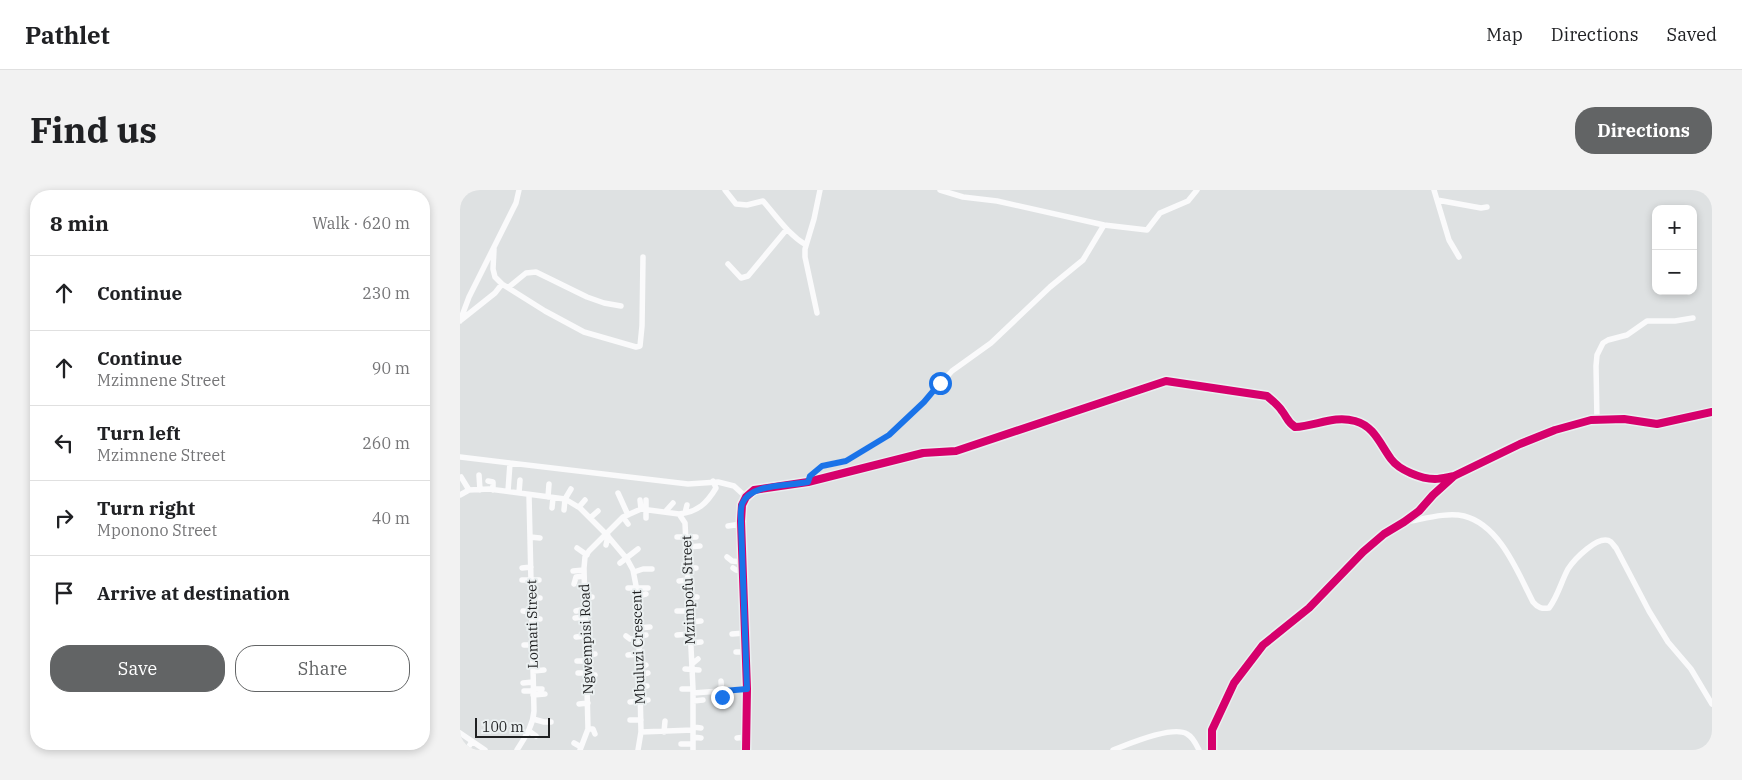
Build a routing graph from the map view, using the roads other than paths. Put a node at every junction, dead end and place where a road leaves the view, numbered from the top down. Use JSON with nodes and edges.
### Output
{"nodes":[{"id":1,"x":519,"y":190,"type":"edge"},
{"id":2,"x":725,"y":190,"type":"edge"},
{"id":3,"x":820,"y":190,"type":"edge"},
{"id":4,"x":940,"y":190,"type":"edge"},
{"id":5,"x":1197,"y":190,"type":"edge"},
{"id":6,"x":1434,"y":190,"type":"edge"},
{"id":7,"x":1437,"y":200,"type":"junction"},
{"id":8,"x":1487,"y":207,"type":"dead end"},
{"id":9,"x":1104,"y":225,"type":"junction"},
{"id":10,"x":786,"y":230,"type":"junction"},
{"id":11,"x":806,"y":245,"type":"junction"},
{"id":12,"x":494,"y":249,"type":"junction"},
{"id":13,"x":643,"y":256,"type":"dead end"},
{"id":14,"x":1459,"y":257,"type":"dead end"},
{"id":15,"x":728,"y":264,"type":"dead end"},
{"id":16,"x":502,"y":284,"type":"junction"},
{"id":17,"x":509,"y":287,"type":"junction"},
{"id":18,"x":621,"y":306,"type":"dead end"},
{"id":19,"x":818,"y":313,"type":"dead end"},
{"id":20,"x":1693,"y":318,"type":"dead end"},
{"id":21,"x":460,"y":321,"type":"edge"},
{"id":22,"x":1712,"y":412,"type":"edge"},
{"id":23,"x":1597,"y":420,"type":"junction"},
{"id":24,"x":460,"y":457,"type":"edge"},
{"id":25,"x":510,"y":463,"type":"junction"},
{"id":26,"x":479,"y":475,"type":"dead end"},
{"id":27,"x":1454,"y":476,"type":"junction"},
{"id":28,"x":461,"y":478,"type":"edge"},
{"id":29,"x":520,"y":480,"type":"dead end"},
{"id":30,"x":488,"y":481,"type":"dead end"},
{"id":31,"x":713,"y":481,"type":"junction"},
{"id":32,"x":808,"y":482,"type":"junction"},
{"id":33,"x":549,"y":484,"type":"dead end"},
{"id":34,"x":571,"y":489,"type":"dead end"},
{"id":35,"x":480,"y":490,"type":"junction"},
{"id":36,"x":493,"y":490,"type":"junction"},
{"id":37,"x":508,"y":491,"type":"junction"},
{"id":38,"x":463,"y":492,"type":"edge"},
{"id":39,"x":519,"y":493,"type":"junction"},
{"id":40,"x":618,"y":493,"type":"dead end"},
{"id":41,"x":529,"y":495,"type":"junction"},
{"id":42,"x":550,"y":497,"type":"junction"},
{"id":43,"x":746,"y":497,"type":"junction"},
{"id":44,"x":565,"y":499,"type":"junction"},
{"id":45,"x":585,"y":500,"type":"dead end"},
{"id":46,"x":643,"y":500,"type":"dead end"},
{"id":47,"x":673,"y":502,"type":"dead end"},
{"id":48,"x":687,"y":505,"type":"dead end"},
{"id":49,"x":579,"y":507,"type":"junction"},
{"id":50,"x":552,"y":508,"type":"dead end"},
{"id":51,"x":644,"y":509,"type":"junction"},
{"id":52,"x":564,"y":510,"type":"dead end"},
{"id":53,"x":598,"y":511,"type":"dead end"},
{"id":54,"x":665,"y":512,"type":"junction"},
{"id":55,"x":682,"y":514,"type":"junction"},
{"id":56,"x":625,"y":516,"type":"junction"},
{"id":57,"x":646,"y":518,"type":"dead end"},
{"id":58,"x":592,"y":520,"type":"junction"},
{"id":59,"x":1404,"y":522,"type":"junction"},
{"id":60,"x":628,"y":524,"type":"dead end"},
{"id":61,"x":741,"y":524,"type":"junction"},
{"id":62,"x":728,"y":526,"type":"dead end"},
{"id":63,"x":589,"y":527,"type":"dead end"},
{"id":64,"x":607,"y":535,"type":"junction"},
{"id":65,"x":530,"y":537,"type":"junction"},
{"id":66,"x":677,"y":537,"type":"dead end"},
{"id":67,"x":686,"y":537,"type":"junction"},
{"id":68,"x":696,"y":537,"type":"dead end"},
{"id":69,"x":540,"y":538,"type":"dead end"},
{"id":70,"x":606,"y":545,"type":"dead end"},
{"id":71,"x":700,"y":546,"type":"dead end"},
{"id":72,"x":687,"y":547,"type":"junction"},
{"id":73,"x":577,"y":548,"type":"dead end"},
{"id":74,"x":638,"y":549,"type":"dead end"},
{"id":75,"x":587,"y":555,"type":"junction"},
{"id":76,"x":727,"y":558,"type":"dead end"},
{"id":77,"x":627,"y":559,"type":"junction"},
{"id":78,"x":742,"y":562,"type":"junction"},
{"id":79,"x":620,"y":563,"type":"dead end"},
{"id":80,"x":522,"y":568,"type":"dead end"},
{"id":81,"x":531,"y":568,"type":"junction"},
{"id":82,"x":688,"y":568,"type":"junction"},
{"id":83,"x":696,"y":568,"type":"dead end"},
{"id":84,"x":733,"y":568,"type":"dead end"},
{"id":85,"x":652,"y":570,"type":"dead end"},
{"id":86,"x":573,"y":571,"type":"dead end"},
{"id":87,"x":743,"y":571,"type":"junction"},
{"id":88,"x":634,"y":572,"type":"junction"},
{"id":89,"x":586,"y":575,"type":"junction"},
{"id":90,"x":532,"y":579,"type":"junction"},
{"id":91,"x":522,"y":580,"type":"dead end"},
{"id":92,"x":539,"y":580,"type":"dead end"},
{"id":93,"x":688,"y":580,"type":"junction"},
{"id":94,"x":679,"y":582,"type":"dead end"},
{"id":95,"x":574,"y":584,"type":"dead end"},
{"id":96,"x":628,"y":588,"type":"dead end"},
{"id":97,"x":647,"y":591,"type":"dead end"},
{"id":98,"x":637,"y":592,"type":"junction"},
{"id":99,"x":584,"y":597,"type":"junction"},
{"id":100,"x":592,"y":597,"type":"dead end"},
{"id":101,"x":689,"y":597,"type":"junction"},
{"id":102,"x":697,"y":597,"type":"dead end"},
{"id":103,"x":532,"y":598,"type":"junction"},
{"id":104,"x":540,"y":598,"type":"dead end"},
{"id":105,"x":585,"y":609,"type":"junction"},
{"id":106,"x":523,"y":611,"type":"dead end"},
{"id":107,"x":677,"y":611,"type":"dead end"},
{"id":108,"x":689,"y":611,"type":"junction"},
{"id":109,"x":532,"y":615,"type":"junction"},
{"id":110,"x":585,"y":617,"type":"junction"},
{"id":111,"x":540,"y":619,"type":"dead end"},
{"id":112,"x":701,"y":621,"type":"dead end"},
{"id":113,"x":690,"y":622,"type":"junction"},
{"id":114,"x":650,"y":627,"type":"dead end"},
{"id":115,"x":638,"y":628,"type":"junction"},
{"id":116,"x":745,"y":633,"type":"junction"},
{"id":117,"x":690,"y":634,"type":"junction"},
{"id":118,"x":732,"y":634,"type":"dead end"},
{"id":119,"x":646,"y":635,"type":"dead end"},
{"id":120,"x":678,"y":635,"type":"dead end"},
{"id":121,"x":585,"y":636,"type":"junction"},
{"id":122,"x":626,"y":636,"type":"dead end"},
{"id":123,"x":576,"y":637,"type":"dead end"},
{"id":124,"x":638,"y":638,"type":"junction"},
{"id":125,"x":701,"y":642,"type":"dead end"},
{"id":126,"x":691,"y":643,"type":"junction"},
{"id":127,"x":524,"y":645,"type":"dead end"},
{"id":128,"x":533,"y":645,"type":"junction"},
{"id":129,"x":736,"y":652,"type":"dead end"},
{"id":130,"x":746,"y":652,"type":"junction"},
{"id":131,"x":587,"y":653,"type":"junction"},
{"id":132,"x":595,"y":654,"type":"dead end"},
{"id":133,"x":639,"y":654,"type":"junction"},
{"id":134,"x":628,"y":656,"type":"dead end"},
{"id":135,"x":698,"y":659,"type":"dead end"},
{"id":136,"x":577,"y":661,"type":"dead end"},
{"id":137,"x":646,"y":665,"type":"dead end"},
{"id":138,"x":639,"y":668,"type":"junction"},
{"id":139,"x":692,"y":668,"type":"junction"},
{"id":140,"x":544,"y":670,"type":"dead end"},
{"id":141,"x":533,"y":671,"type":"junction"},
{"id":142,"x":578,"y":673,"type":"dead end"},
{"id":143,"x":648,"y":673,"type":"dead end"},
{"id":144,"x":586,"y":674,"type":"junction"},
{"id":145,"x":595,"y":675,"type":"dead end"},
{"id":146,"x":639,"y":675,"type":"junction"},
{"id":147,"x":721,"y":681,"type":"dead end"},
{"id":148,"x":523,"y":683,"type":"dead end"},
{"id":149,"x":647,"y":686,"type":"dead end"},
{"id":150,"x":639,"y":687,"type":"junction"},
{"id":151,"x":587,"y":688,"type":"junction"},
{"id":152,"x":533,"y":689,"type":"junction"},
{"id":153,"x":579,"y":689,"type":"dead end"},
{"id":154,"x":682,"y":689,"type":"dead end"},
{"id":155,"x":747,"y":689,"type":"junction"},
{"id":156,"x":524,"y":691,"type":"dead end"},
{"id":157,"x":543,"y":691,"type":"dead end"},
{"id":158,"x":693,"y":691,"type":"junction"},
{"id":159,"x":723,"y":694,"type":"junction"},
{"id":160,"x":648,"y":700,"type":"dead end"},
{"id":161,"x":703,"y":700,"type":"dead end"},
{"id":162,"x":693,"y":701,"type":"junction"},
{"id":163,"x":630,"y":702,"type":"dead end"},
{"id":164,"x":640,"y":702,"type":"junction"},
{"id":165,"x":588,"y":703,"type":"junction"},
{"id":166,"x":579,"y":704,"type":"dead end"},
{"id":167,"x":1712,"y":704,"type":"edge"},
{"id":168,"x":533,"y":719,"type":"junction"},
{"id":169,"x":630,"y":720,"type":"dead end"},
{"id":170,"x":641,"y":720,"type":"junction"},
{"id":171,"x":665,"y":721,"type":"dead end"},
{"id":172,"x":551,"y":722,"type":"dead end"},
{"id":173,"x":590,"y":726,"type":"junction"},
{"id":174,"x":701,"y":728,"type":"dead end"},
{"id":175,"x":693,"y":729,"type":"junction"},
{"id":176,"x":529,"y":731,"type":"junction"},
{"id":177,"x":641,"y":732,"type":"junction"},
{"id":178,"x":664,"y":732,"type":"junction"},
{"id":179,"x":460,"y":734,"type":"edge"},
{"id":180,"x":595,"y":734,"type":"dead end"},
{"id":181,"x":536,"y":736,"type":"dead end"},
{"id":182,"x":746,"y":737,"type":"junction"},
{"id":183,"x":701,"y":738,"type":"dead end"},
{"id":184,"x":737,"y":738,"type":"dead end"},
{"id":185,"x":472,"y":742,"type":"junction"},
{"id":186,"x":574,"y":743,"type":"dead end"},
{"id":187,"x":681,"y":744,"type":"dead end"},
{"id":188,"x":693,"y":744,"type":"edge"},
{"id":189,"x":468,"y":748,"type":"dead end"},
{"id":190,"x":580,"y":749,"type":"edge"},
{"id":191,"x":485,"y":750,"type":"edge"},
{"id":192,"x":517,"y":750,"type":"edge"},
{"id":193,"x":638,"y":750,"type":"edge"},
{"id":194,"x":746,"y":750,"type":"edge"},
{"id":195,"x":1113,"y":750,"type":"edge"},
{"id":196,"x":1199,"y":750,"type":"edge"},
{"id":197,"x":1212,"y":750,"type":"edge"}],
"edges":[{"from":1,"to":12,"type":"street"},
{"from":2,"to":10,"type":"street"},
{"from":3,"to":11,"type":"street"},
{"from":4,"to":9,"type":"street"},
{"from":5,"to":9,"type":"street"},
{"from":6,"to":7,"type":"street"},
{"from":7,"to":8,"type":"street"},
{"from":7,"to":14,"type":"street"},
{"from":9,"to":32,"type":"street"},
{"from":10,"to":11,"type":"street"},
{"from":10,"to":15,"type":"street"},
{"from":11,"to":19,"type":"street"},
{"from":12,"to":16,"type":"street"},
{"from":12,"to":21,"type":"street"},
{"from":13,"to":17,"type":"street"},
{"from":16,"to":17,"type":"street"},
{"from":16,"to":21,"type":"street"},
{"from":17,"to":18,"type":"street"},
{"from":20,"to":23,"type":"street"},
{"from":22,"to":23,"type":"street"},
{"from":23,"to":27,"type":"street"},
{"from":24,"to":25,"type":"street"},
{"from":25,"to":31,"type":"street"},
{"from":25,"to":37,"type":"street"},
{"from":26,"to":35,"type":"street"},
{"from":27,"to":32,"type":"street"},
{"from":27,"to":59,"type":"street"},
{"from":28,"to":38,"type":"street"},
{"from":29,"to":39,"type":"street"},
{"from":30,"to":36,"type":"street"},
{"from":31,"to":43,"type":"street"},
{"from":31,"to":55,"type":"street"},
{"from":32,"to":43,"type":"street"},
{"from":33,"to":42,"type":"street"},
{"from":34,"to":44,"type":"street"},
{"from":35,"to":36,"type":"street","name":"Mbuluzi Crescent"},
{"from":35,"to":38,"type":"street","name":"Mbuluzi Crescent"},
{"from":36,"to":37,"type":"street","name":"Mbuluzi Crescent"},
{"from":37,"to":39,"type":"street","name":"Mbuluzi Crescent"},
{"from":39,"to":41,"type":"street","name":"Mbuluzi Crescent"},
{"from":40,"to":56,"type":"street"},
{"from":41,"to":42,"type":"street","name":"Mbuluzi Crescent"},
{"from":41,"to":65,"type":"street","name":"Lomati Street"},
{"from":42,"to":44,"type":"street","name":"Mbuluzi Crescent"},
{"from":42,"to":50,"type":"street"},
{"from":43,"to":61,"type":"street"},
{"from":44,"to":49,"type":"street","name":"Mbuluzi Crescent"},
{"from":44,"to":52,"type":"street"},
{"from":45,"to":49,"type":"street"},
{"from":46,"to":51,"type":"street"},
{"from":47,"to":54,"type":"street"},
{"from":48,"to":55,"type":"street"},
{"from":49,"to":58,"type":"street","name":"Mbuluzi Crescent"},
{"from":51,"to":54,"type":"street"},
{"from":51,"to":56,"type":"street"},
{"from":51,"to":57,"type":"street"},
{"from":53,"to":58,"type":"street"},
{"from":54,"to":55,"type":"street"},
{"from":55,"to":67,"type":"street","name":"Mzimpofu Street"},
{"from":56,"to":60,"type":"street"},
{"from":56,"to":64,"type":"street"},
{"from":58,"to":63,"type":"street"},
{"from":58,"to":64,"type":"street","name":"Mbuluzi Crescent"},
{"from":59,"to":167,"type":"street"},
{"from":59,"to":197,"type":"street"},
{"from":61,"to":62,"type":"street"},
{"from":61,"to":78,"type":"street"},
{"from":64,"to":70,"type":"street"},
{"from":64,"to":75,"type":"street"},
{"from":64,"to":77,"type":"street","name":"Mbuluzi Crescent"},
{"from":65,"to":69,"type":"street"},
{"from":65,"to":81,"type":"street","name":"Lomati Street"},
{"from":66,"to":67,"type":"street"},
{"from":67,"to":68,"type":"street"},
{"from":67,"to":72,"type":"street","name":"Mzimpofu Street"},
{"from":71,"to":72,"type":"street"},
{"from":72,"to":82,"type":"street","name":"Mzimpofu Street"},
{"from":73,"to":75,"type":"street"},
{"from":74,"to":77,"type":"street"},
{"from":75,"to":89,"type":"street","name":"Ngwempisi Road"},
{"from":76,"to":78,"type":"street"},
{"from":77,"to":79,"type":"street"},
{"from":77,"to":88,"type":"street","name":"Mbuluzi Crescent"},
{"from":78,"to":87,"type":"street"},
{"from":80,"to":81,"type":"street"},
{"from":81,"to":90,"type":"street","name":"Lomati Street"},
{"from":82,"to":83,"type":"street"},
{"from":82,"to":93,"type":"street","name":"Mzimpofu Street"},
{"from":84,"to":87,"type":"street"},
{"from":85,"to":88,"type":"street"},
{"from":86,"to":89,"type":"street"},
{"from":87,"to":116,"type":"street"},
{"from":88,"to":98,"type":"street","name":"Mbuluzi Crescent"},
{"from":89,"to":95,"type":"street"},
{"from":89,"to":99,"type":"street","name":"Ngwempisi Road"},
{"from":90,"to":91,"type":"street"},
{"from":90,"to":92,"type":"street"},
{"from":90,"to":103,"type":"street","name":"Lomati Street"},
{"from":93,"to":94,"type":"street"},
{"from":93,"to":101,"type":"street","name":"Mzimpofu Street"},
{"from":96,"to":98,"type":"street"},
{"from":97,"to":98,"type":"street"},
{"from":98,"to":115,"type":"street","name":"Mbuluzi Crescent"},
{"from":99,"to":100,"type":"street"},
{"from":99,"to":105,"type":"street","name":"Ngwempisi Road"},
{"from":101,"to":102,"type":"street"},
{"from":101,"to":108,"type":"street","name":"Mzimpofu Street"},
{"from":103,"to":104,"type":"street"},
{"from":103,"to":109,"type":"street","name":"Lomati Street"},
{"from":105,"to":110,"type":"street","name":"Ngwempisi Road"},
{"from":105,"to":110,"type":"street"},
{"from":106,"to":109,"type":"street"},
{"from":107,"to":108,"type":"street"},
{"from":108,"to":113,"type":"street","name":"Mzimpofu Street"},
{"from":109,"to":111,"type":"street"},
{"from":109,"to":128,"type":"street","name":"Lomati Street"},
{"from":110,"to":121,"type":"street","name":"Ngwempisi Road"},
{"from":112,"to":113,"type":"street"},
{"from":113,"to":117,"type":"street","name":"Mzimpofu Street"},
{"from":114,"to":115,"type":"street"},
{"from":115,"to":124,"type":"street","name":"Mbuluzi Crescent"},
{"from":116,"to":118,"type":"street"},
{"from":116,"to":130,"type":"street"},
{"from":117,"to":120,"type":"street"},
{"from":117,"to":126,"type":"street","name":"Mzimpofu Street"},
{"from":119,"to":124,"type":"street"},
{"from":121,"to":123,"type":"street"},
{"from":121,"to":131,"type":"street","name":"Ngwempisi Road"},
{"from":122,"to":124,"type":"street"},
{"from":124,"to":133,"type":"street","name":"Mbuluzi Crescent"},
{"from":125,"to":126,"type":"street"},
{"from":126,"to":139,"type":"street","name":"Mzimpofu Street"},
{"from":127,"to":128,"type":"street"},
{"from":128,"to":141,"type":"street","name":"Lomati Street"},
{"from":129,"to":130,"type":"street"},
{"from":130,"to":155,"type":"street"},
{"from":131,"to":132,"type":"street"},
{"from":131,"to":136,"type":"street"},
{"from":131,"to":144,"type":"street","name":"Ngwempisi Road"},
{"from":133,"to":134,"type":"street"},
{"from":133,"to":138,"type":"street","name":"Mbuluzi Crescent"},
{"from":135,"to":139,"type":"street"},
{"from":137,"to":138,"type":"street"},
{"from":138,"to":146,"type":"street","name":"Mbuluzi Crescent"},
{"from":139,"to":158,"type":"street","name":"Mzimpofu Street"},
{"from":140,"to":141,"type":"street"},
{"from":141,"to":152,"type":"street","name":"Lomati Street"},
{"from":142,"to":144,"type":"street"},
{"from":143,"to":146,"type":"street"},
{"from":144,"to":145,"type":"street"},
{"from":144,"to":151,"type":"street","name":"Ngwempisi Road"},
{"from":146,"to":150,"type":"street","name":"Mbuluzi Crescent"},
{"from":147,"to":159,"type":"street"},
{"from":148,"to":152,"type":"street"},
{"from":149,"to":150,"type":"street"},
{"from":150,"to":164,"type":"street","name":"Mbuluzi Crescent"},
{"from":151,"to":153,"type":"street"},
{"from":151,"to":165,"type":"street","name":"Ngwempisi Road"},
{"from":152,"to":156,"type":"street"},
{"from":152,"to":157,"type":"street"},
{"from":152,"to":168,"type":"street","name":"Lomati Street"},
{"from":154,"to":158,"type":"street"},
{"from":155,"to":159,"type":"street"},
{"from":155,"to":182,"type":"street"},
{"from":158,"to":159,"type":"street"},
{"from":158,"to":162,"type":"street","name":"Mzimpofu Street"},
{"from":160,"to":164,"type":"street"},
{"from":161,"to":162,"type":"street"},
{"from":162,"to":175,"type":"street","name":"Mzimpofu Street"},
{"from":163,"to":164,"type":"street"},
{"from":164,"to":170,"type":"street","name":"Mbuluzi Crescent"},
{"from":165,"to":166,"type":"street"},
{"from":165,"to":173,"type":"street","name":"Ngwempisi Road"},
{"from":168,"to":172,"type":"street"},
{"from":168,"to":176,"type":"street","name":"Lomati Street"},
{"from":169,"to":170,"type":"street"},
{"from":170,"to":177,"type":"street","name":"Mbuluzi Crescent"},
{"from":171,"to":178,"type":"street"},
{"from":173,"to":180,"type":"street"},
{"from":173,"to":190,"type":"street","name":"Ngwempisi Road"},
{"from":174,"to":175,"type":"street"},
{"from":175,"to":178,"type":"street"},
{"from":175,"to":188,"type":"street","name":"Mzimpofu Street"},
{"from":176,"to":181,"type":"street"},
{"from":176,"to":192,"type":"street","name":"Lomati Street"},
{"from":177,"to":178,"type":"street"},
{"from":177,"to":193,"type":"street","name":"Mbuluzi Crescent"},
{"from":179,"to":185,"type":"street"},
{"from":182,"to":184,"type":"street"},
{"from":182,"to":194,"type":"street"},
{"from":183,"to":188,"type":"street"},
{"from":185,"to":189,"type":"street"},
{"from":185,"to":191,"type":"street"},
{"from":186,"to":190,"type":"street"},
{"from":187,"to":188,"type":"street"},
{"from":195,"to":196,"type":"street"}]}
